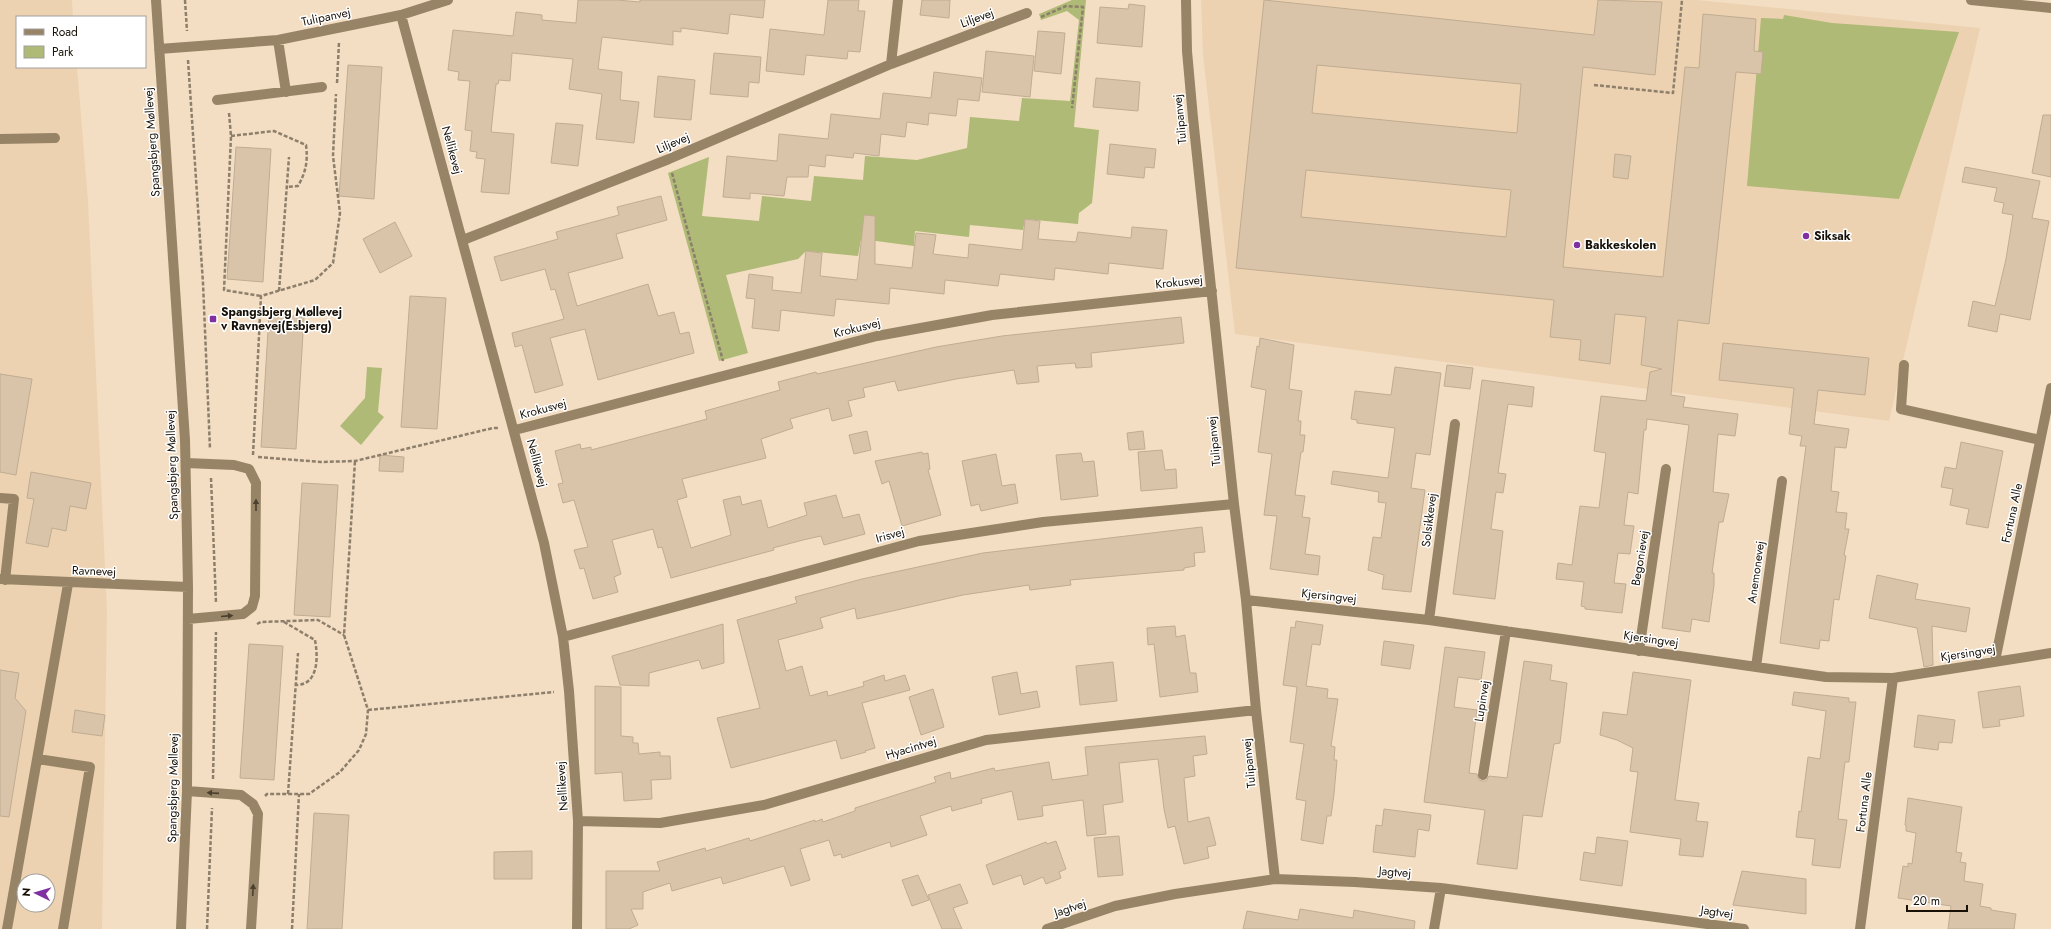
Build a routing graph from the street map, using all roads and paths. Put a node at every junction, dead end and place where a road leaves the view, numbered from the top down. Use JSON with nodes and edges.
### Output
{"nodes":[{"id":1,"x":156,"y":0,"type":"edge"},
{"id":2,"x":448,"y":0,"type":"edge"},
{"id":3,"x":898,"y":0,"type":"edge"},
{"id":4,"x":1186,"y":0,"type":"edge"},
{"id":5,"x":1682,"y":0,"type":"edge"},
{"id":6,"x":1971,"y":0,"type":"edge"},
{"id":7,"x":2051,"y":8,"type":"edge"},
{"id":8,"x":1027,"y":13,"type":"joint"},
{"id":9,"x":401,"y":15,"type":"junction"},
{"id":10,"x":340,"y":27,"type":"junction"},
{"id":11,"x":278,"y":40,"type":"junction"},
{"id":12,"x":159,"y":49,"type":"junction"},
{"id":13,"x":891,"y":64,"type":"junction"},
{"id":14,"x":1594,"y":85,"type":"dead end"},
{"id":15,"x":322,"y":88,"type":"dead end"},
{"id":16,"x":286,"y":92,"type":"junction"},
{"id":17,"x":228,"y":99,"type":"junction"},
{"id":18,"x":217,"y":100,"type":"dead end"},
{"id":19,"x":1072,"y":108,"type":"dead end"},
{"id":20,"x":230,"y":136,"type":"junction"},
{"id":21,"x":55,"y":138,"type":"dead end"},
{"id":22,"x":0,"y":139,"type":"edge"},
{"id":23,"x":289,"y":157,"type":"dead end"},
{"id":24,"x":669,"y":159,"type":"junction"},
{"id":25,"x":286,"y":187,"type":"junction"},
{"id":26,"x":463,"y":240,"type":"junction"},
{"id":27,"x":279,"y":291,"type":"junction"},
{"id":28,"x":1212,"y":291,"type":"junction"},
{"id":29,"x":261,"y":296,"type":"junction"},
{"id":30,"x":1904,"y":365,"type":"dead end"},
{"id":31,"x":727,"y":375,"type":"junction"},
{"id":32,"x":2051,"y":388,"type":"edge"},
{"id":33,"x":1454,"y":424,"type":"dead end"},
{"id":34,"x":515,"y":430,"type":"junction"},
{"id":35,"x":2040,"y":440,"type":"junction"},
{"id":36,"x":355,"y":461,"type":"junction"},
{"id":37,"x":186,"y":463,"type":"junction"},
{"id":38,"x":1666,"y":469,"type":"dead end"},
{"id":39,"x":1782,"y":481,"type":"dead end"},
{"id":40,"x":0,"y":498,"type":"edge"},
{"id":41,"x":1234,"y":504,"type":"junction"},
{"id":42,"x":2,"y":580,"type":"edge"},
{"id":43,"x":68,"y":584,"type":"junction"},
{"id":44,"x":188,"y":588,"type":"junction"},
{"id":45,"x":1246,"y":600,"type":"junction"},
{"id":46,"x":238,"y":615,"type":"junction"},
{"id":47,"x":188,"y":619,"type":"junction"},
{"id":48,"x":1429,"y":620,"type":"junction"},
{"id":49,"x":284,"y":621,"type":"junction"},
{"id":50,"x":1506,"y":631,"type":"junction"},
{"id":51,"x":344,"y":635,"type":"junction"},
{"id":52,"x":562,"y":637,"type":"junction"},
{"id":53,"x":1639,"y":651,"type":"junction"},
{"id":54,"x":298,"y":653,"type":"dead end"},
{"id":55,"x":2051,"y":653,"type":"edge"},
{"id":56,"x":1995,"y":661,"type":"junction"},
{"id":57,"x":1756,"y":667,"type":"junction"},
{"id":58,"x":1893,"y":678,"type":"junction"},
{"id":59,"x":297,"y":685,"type":"junction"},
{"id":60,"x":569,"y":691,"type":"junction"},
{"id":61,"x":368,"y":710,"type":"junction"},
{"id":62,"x":1256,"y":710,"type":"junction"},
{"id":63,"x":38,"y":759,"type":"junction"},
{"id":64,"x":1483,"y":775,"type":"dead end"},
{"id":65,"x":187,"y":791,"type":"junction"},
{"id":66,"x":288,"y":794,"type":"junction"},
{"id":67,"x":299,"y":794,"type":"junction"},
{"id":68,"x":253,"y":804,"type":"junction"},
{"id":69,"x":578,"y":821,"type":"junction"},
{"id":70,"x":1275,"y":879,"type":"junction"},
{"id":71,"x":1441,"y":888,"type":"junction"},
{"id":72,"x":1673,"y":924,"type":"edge"},
{"id":73,"x":7,"y":929,"type":"edge"},
{"id":74,"x":63,"y":929,"type":"edge"},
{"id":75,"x":181,"y":929,"type":"edge"},
{"id":76,"x":251,"y":929,"type":"edge"},
{"id":77,"x":292,"y":929,"type":"edge"},
{"id":78,"x":577,"y":929,"type":"edge"},
{"id":79,"x":1047,"y":929,"type":"edge"},
{"id":80,"x":1434,"y":929,"type":"edge"},
{"id":81,"x":1744,"y":929,"type":"edge"},
{"id":82,"x":1860,"y":929,"type":"edge"}],
"edges":[{"from":1,"to":12,"type":"street","name":"Spangsbjerg Møllevej"},
{"from":2,"to":9,"type":"street","name":"Tulipanvej"},
{"from":3,"to":13,"type":"street"},
{"from":4,"to":28,"type":"street","name":"Tulipanvej"},
{"from":5,"to":14,"type":"path"},
{"from":6,"to":7,"type":"street"},
{"from":8,"to":13,"type":"street","name":"Liljevej"},
{"from":8,"to":19,"type":"path"},
{"from":9,"to":10,"type":"street","name":"Tulipanvej"},
{"from":9,"to":26,"type":"street","name":"Nellikevej"},
{"from":10,"to":11,"type":"street","name":"Tulipanvej"},
{"from":10,"to":27,"type":"path"},
{"from":11,"to":12,"type":"street","name":"Tulipanvej"},
{"from":11,"to":16,"type":"street"},
{"from":12,"to":37,"type":"street","name":"Spangsbjerg Møllevej"},
{"from":13,"to":24,"type":"street","name":"Liljevej"},
{"from":15,"to":16,"type":"street"},
{"from":16,"to":17,"type":"street"},
{"from":17,"to":18,"type":"street"},
{"from":17,"to":20,"type":"path"},
{"from":20,"to":25,"type":"path"},
{"from":20,"to":29,"type":"path"},
{"from":21,"to":22,"type":"street"},
{"from":23,"to":25,"type":"path"},
{"from":24,"to":26,"type":"street","name":"Liljevej"},
{"from":24,"to":31,"type":"path"},
{"from":25,"to":27,"type":"path"},
{"from":26,"to":34,"type":"street","name":"Nellikevej"},
{"from":27,"to":29,"type":"path"},
{"from":28,"to":31,"type":"street","name":"Krokusvej"},
{"from":28,"to":41,"type":"street","name":"Tulipanvej"},
{"from":29,"to":36,"type":"path"},
{"from":30,"to":35,"type":"street"},
{"from":31,"to":34,"type":"street","name":"Krokusvej"},
{"from":32,"to":35,"type":"street","name":"Fortuna Alle"},
{"from":33,"to":48,"type":"street","name":"Solsikkevej"},
{"from":34,"to":36,"type":"path"},
{"from":34,"to":52,"type":"street","name":"Nellikevej"},
{"from":35,"to":56,"type":"street","name":"Fortuna Alle"},
{"from":36,"to":51,"type":"path"},
{"from":37,"to":44,"type":"street","name":"Spangsbjerg Møllevej"},
{"from":46,"to":37,"type":"street","one_way":true},
{"from":38,"to":53,"type":"street","name":"Begonievej"},
{"from":39,"to":57,"type":"street","name":"Anemonevej"},
{"from":40,"to":42,"type":"street"},
{"from":41,"to":45,"type":"street","name":"Tulipanvej"},
{"from":41,"to":52,"type":"street","name":"Irisvej"},
{"from":42,"to":43,"type":"street","name":"Ravnevej"},
{"from":43,"to":44,"type":"street","name":"Ravnevej"},
{"from":43,"to":63,"type":"street"},
{"from":44,"to":47,"type":"street","name":"Spangsbjerg Møllevej"},
{"from":45,"to":48,"type":"street","name":"Kjersingvej"},
{"from":45,"to":62,"type":"street","name":"Tulipanvej"},
{"from":47,"to":46,"type":"street","one_way":true},
{"from":46,"to":49,"type":"path"},
{"from":47,"to":65,"type":"street","name":"Spangsbjerg Møllevej"},
{"from":48,"to":50,"type":"street","name":"Kjersingvej"},
{"from":49,"to":51,"type":"path"},
{"from":49,"to":59,"type":"path"},
{"from":50,"to":53,"type":"street","name":"Kjersingvej"},
{"from":50,"to":64,"type":"street","name":"Lupinvej"},
{"from":51,"to":61,"type":"path"},
{"from":52,"to":60,"type":"street","name":"Nellikevej"},
{"from":53,"to":57,"type":"street","name":"Kjersingvej"},
{"from":54,"to":59,"type":"path"},
{"from":55,"to":56,"type":"street","name":"Kjersingvej"},
{"from":56,"to":58,"type":"street","name":"Kjersingvej"},
{"from":57,"to":58,"type":"street","name":"Kjersingvej"},
{"from":58,"to":82,"type":"street","name":"Fortuna Alle"},
{"from":59,"to":66,"type":"path"},
{"from":60,"to":61,"type":"path"},
{"from":60,"to":69,"type":"street","name":"Nellikevej"},
{"from":61,"to":67,"type":"path"},
{"from":62,"to":69,"type":"street","name":"Hyacintvej"},
{"from":62,"to":70,"type":"street","name":"Tulipanvej"},
{"from":63,"to":73,"type":"street"},
{"from":63,"to":74,"type":"street"},
{"from":68,"to":65,"type":"street","one_way":true},
{"from":65,"to":75,"type":"street","name":"Spangsbjerg Møllevej"},
{"from":66,"to":67,"type":"path"},
{"from":66,"to":68,"type":"path"},
{"from":67,"to":77,"type":"path"},
{"from":76,"to":68,"type":"street","one_way":true},
{"from":69,"to":78,"type":"street","name":"Nellikevej"},
{"from":70,"to":71,"type":"street","name":"Jagtvej"},
{"from":70,"to":79,"type":"street","name":"Jagtvej"},
{"from":71,"to":72,"type":"street","name":"Jagtvej"},
{"from":71,"to":80,"type":"street"},
{"from":72,"to":81,"type":"street","name":"Jagtvej"}]}
